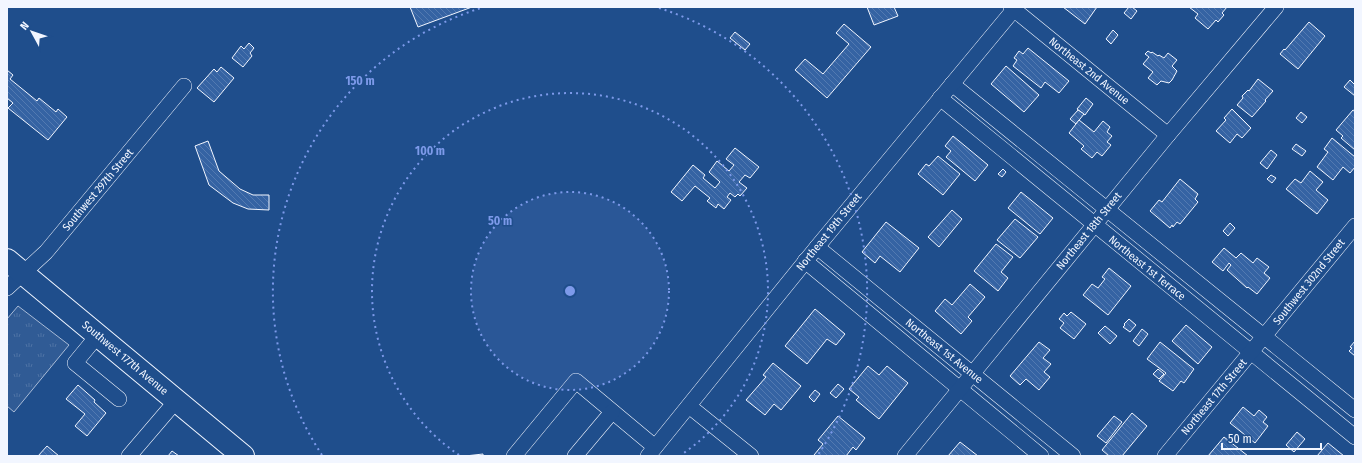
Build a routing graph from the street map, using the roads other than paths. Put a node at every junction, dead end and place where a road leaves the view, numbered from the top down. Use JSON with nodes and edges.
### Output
{"nodes":[{"id":1,"x":1276,"y":7,"type":"edge"},
{"id":2,"x":1014,"y":8,"type":"edge"},
{"id":3,"x":952,"y":84,"type":"junction"},
{"id":4,"x":184,"y":86,"type":"dead end"},
{"id":5,"x":940,"y":98,"type":"junction"},
{"id":6,"x":1168,"y":135,"type":"junction"},
{"id":7,"x":1107,"y":209,"type":"junction"},
{"id":8,"x":1094,"y":224,"type":"junction"},
{"id":9,"x":1355,"y":226,"type":"edge"},
{"id":10,"x":816,"y":246,"type":"junction"},
{"id":11,"x":805,"y":262,"type":"junction"},
{"id":12,"x":15,"y":267,"type":"edge"},
{"id":13,"x":7,"y":288,"type":"edge"},
{"id":14,"x":98,"y":335,"type":"junction"},
{"id":15,"x":1264,"y":337,"type":"junction"},
{"id":16,"x":1251,"y":353,"type":"junction"},
{"id":17,"x":972,"y":374,"type":"junction"},
{"id":18,"x":960,"y":389,"type":"junction"},
{"id":19,"x":119,"y":399,"type":"dead end"},
{"id":20,"x":176,"y":401,"type":"junction"},
{"id":21,"x":689,"y":406,"type":"junction"},
{"id":22,"x":1355,"y":410,"type":"edge"},
{"id":23,"x":612,"y":412,"type":"junction"},
{"id":24,"x":1355,"y":437,"type":"edge"},
{"id":25,"x":651,"y":452,"type":"edge"},
{"id":26,"x":129,"y":456,"type":"edge"},
{"id":27,"x":243,"y":456,"type":"edge"},
{"id":28,"x":514,"y":456,"type":"edge"},
{"id":29,"x":575,"y":456,"type":"edge"},
{"id":30,"x":751,"y":456,"type":"edge"},
{"id":31,"x":905,"y":456,"type":"edge"},
{"id":32,"x":1041,"y":456,"type":"edge"},
{"id":33,"x":1073,"y":456,"type":"edge"},
{"id":34,"x":1165,"y":456,"type":"edge"}],
"edges":[{"from":1,"to":6,"type":"street","name":"Northeast 18th Street"},
{"from":2,"to":3,"type":"street","name":"Northeast 19th Street"},
{"from":2,"to":6,"type":"street","name":"Northeast 2nd Avenue"},
{"from":3,"to":5,"type":"street","name":"Northeast 19th Street"},
{"from":3,"to":7,"type":"street","name":"Northeast 1st Terrace"},
{"from":4,"to":12,"type":"street","name":"Southwest 297th Street"},
{"from":5,"to":8,"type":"street","name":"Northeast 1st Terrace"},
{"from":5,"to":10,"type":"street","name":"Northeast 19th Street"},
{"from":6,"to":7,"type":"street","name":"Northeast 18th Street"},
{"from":7,"to":8,"type":"street","name":"Northeast 18th Street"},
{"from":7,"to":15,"type":"street","name":"Northeast 1st Terrace"},
{"from":8,"to":16,"type":"street","name":"Northeast 1st Terrace"},
{"from":8,"to":17,"type":"street","name":"Northeast 18th Street"},
{"from":9,"to":15,"type":"street","name":"Southwest 302nd Street"},
{"from":10,"to":11,"type":"street","name":"Northeast 19th Street"},
{"from":10,"to":17,"type":"street","name":"Northeast 1st Avenue"},
{"from":11,"to":18,"type":"street","name":"Northeast 1st Avenue"},
{"from":11,"to":21,"type":"street","name":"Northeast 19th Street"},
{"from":12,"to":13,"type":"street","name":"Southwest 297th Street"},
{"from":12,"to":14,"type":"highway","name":"Southwest 177th Avenue"},
{"from":14,"to":19,"type":"street"},
{"from":14,"to":20,"type":"highway","name":"Southwest 177th Avenue"},
{"from":15,"to":16,"type":"street","name":"Northeast 17th Street"},
{"from":15,"to":22,"type":"street","name":"Northeast 1st Terrace"},
{"from":16,"to":24,"type":"street","name":"Northeast 1st Terrace"},
{"from":16,"to":34,"type":"street","name":"Northeast 17th Street"},
{"from":17,"to":18,"type":"street","name":"Northeast 18th Street"},
{"from":17,"to":33,"type":"street","name":"Northeast 1st Avenue"},
{"from":18,"to":31,"type":"street","name":"Northeast 18th Street"},
{"from":18,"to":32,"type":"street","name":"Northeast 1st Avenue"},
{"from":20,"to":26,"type":"street"},
{"from":20,"to":27,"type":"highway","name":"Southwest 177th Avenue"},
{"from":21,"to":25,"type":"street","name":"Northeast 19th Street"},
{"from":21,"to":30,"type":"street"},
{"from":23,"to":25,"type":"street"},
{"from":23,"to":28,"type":"street"},
{"from":23,"to":29,"type":"street"}]}
